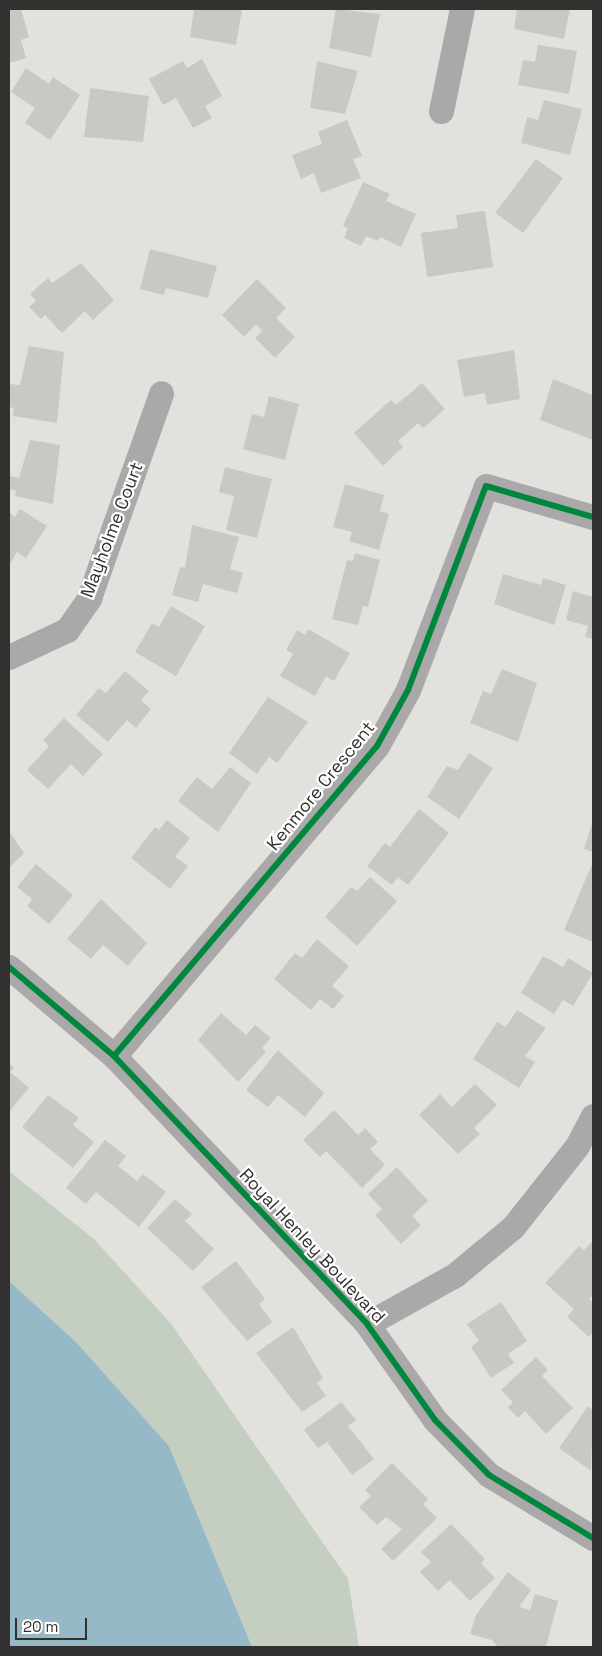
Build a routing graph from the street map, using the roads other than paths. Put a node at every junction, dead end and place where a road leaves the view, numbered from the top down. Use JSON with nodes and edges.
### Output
{"nodes":[{"id":1,"x":462,"y":9,"type":"edge"},
{"id":2,"x":441,"y":112,"type":"dead end"},
{"id":3,"x":161,"y":393,"type":"dead end"},
{"id":4,"x":593,"y":517,"type":"edge"},
{"id":5,"x":9,"y":657,"type":"edge"},
{"id":6,"x":9,"y":967,"type":"edge"},
{"id":7,"x":114,"y":1056,"type":"junction"},
{"id":8,"x":593,"y":1116,"type":"edge"},
{"id":9,"x":367,"y":1324,"type":"junction"},
{"id":10,"x":593,"y":1538,"type":"edge"}],
"edges":[{"from":1,"to":2,"type":"street"},
{"from":3,"to":5,"type":"street","name":"Mayholme Court"},
{"from":4,"to":7,"type":"street","name":"Kenmore Crescent"},
{"from":6,"to":7,"type":"street","name":"Royal Henley Boulevard"},
{"from":7,"to":9,"type":"street","name":"Royal Henley Boulevard"},
{"from":8,"to":9,"type":"street"},
{"from":9,"to":10,"type":"street","name":"Royal Henley Boulevard"}]}
